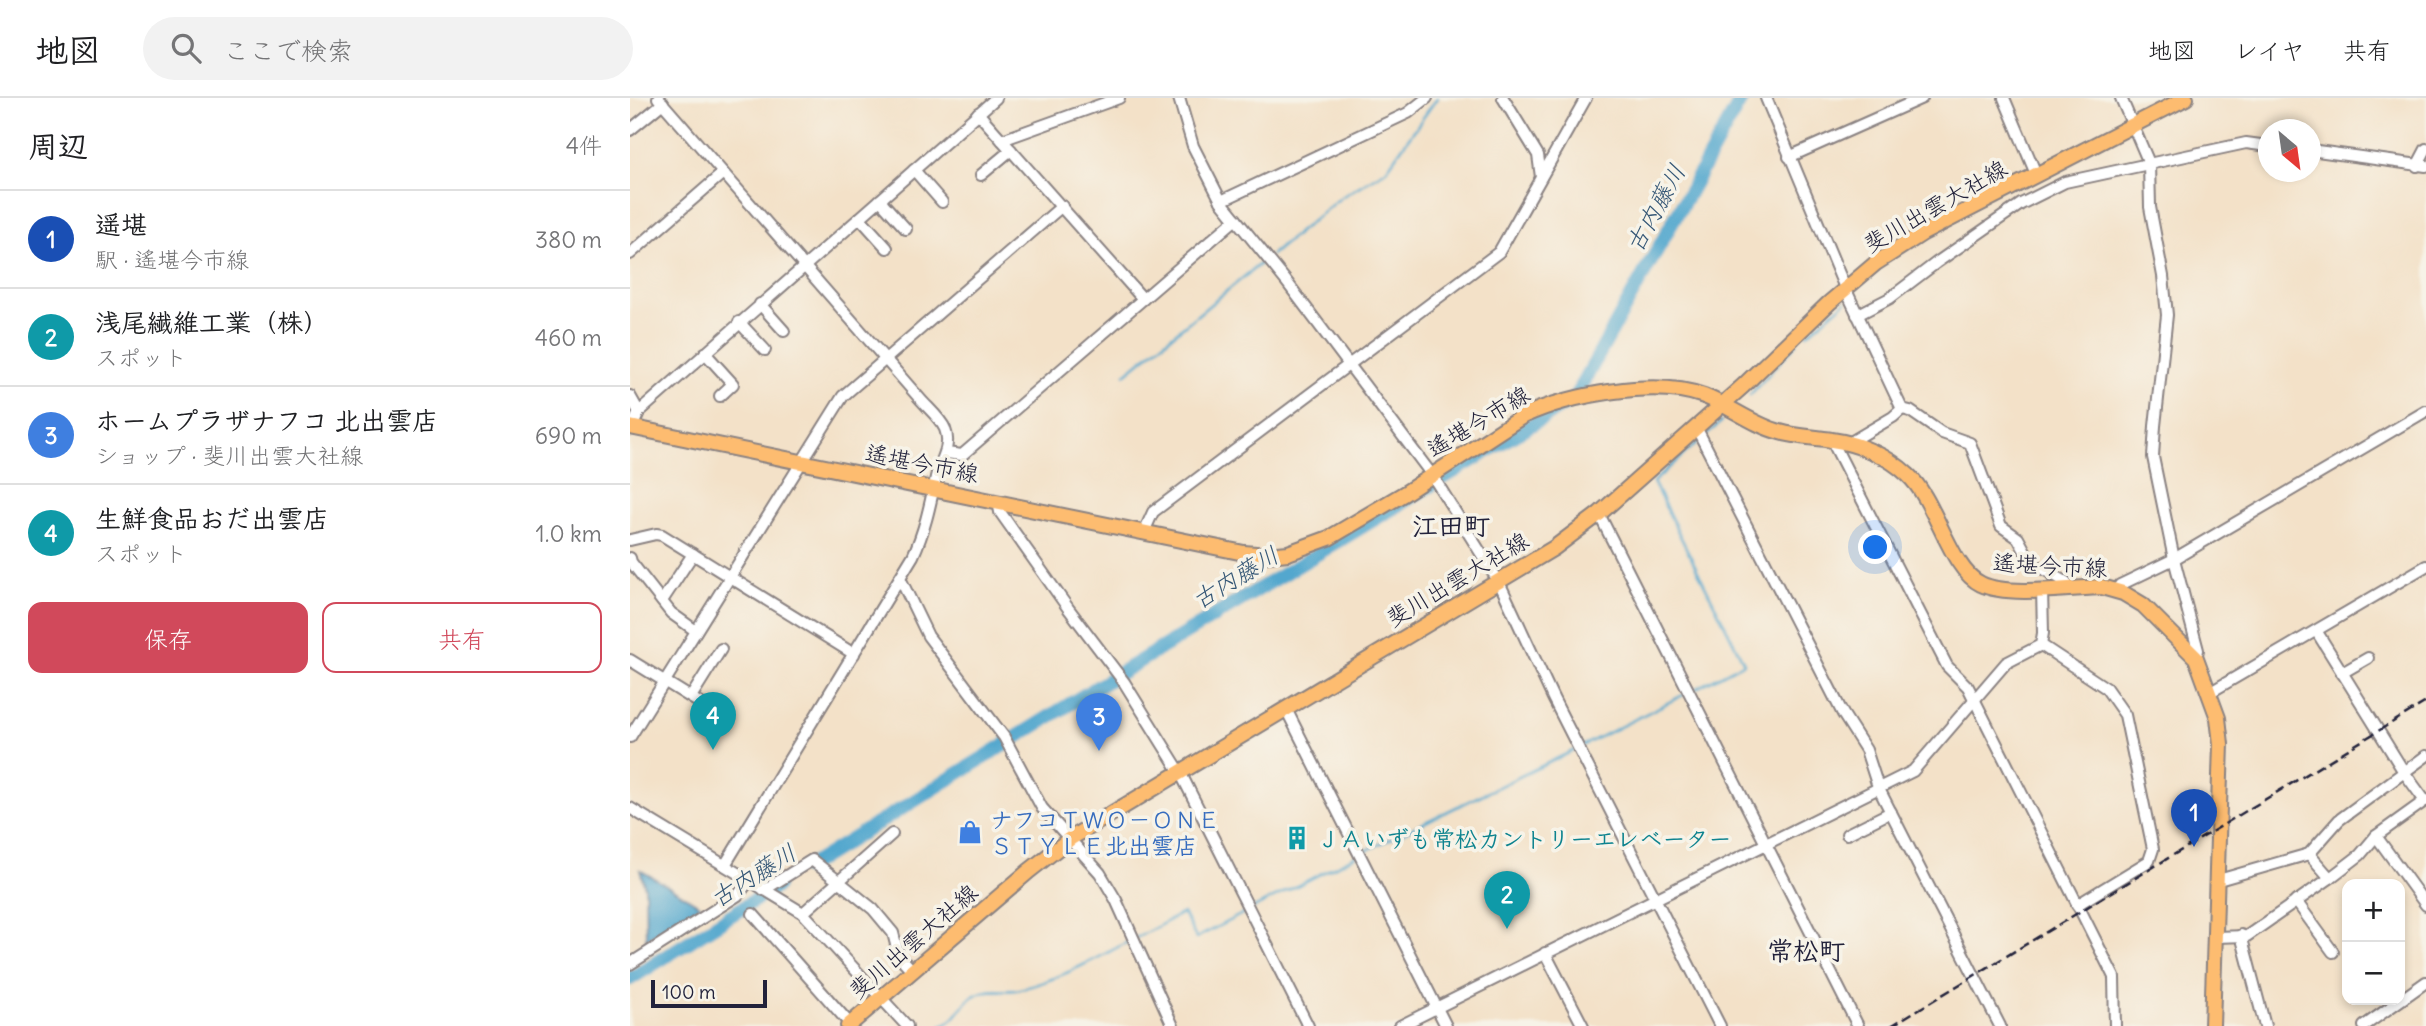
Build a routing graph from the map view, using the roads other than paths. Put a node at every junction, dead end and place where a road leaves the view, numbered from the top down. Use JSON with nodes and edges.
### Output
{"nodes":[{"id":1,"x":996,"y":98,"type":"edge"},
{"id":2,"x":1119,"y":98,"type":"edge"},
{"id":3,"x":1179,"y":98,"type":"edge"},
{"id":4,"x":1427,"y":98,"type":"edge"},
{"id":5,"x":1503,"y":98,"type":"edge"},
{"id":6,"x":1586,"y":98,"type":"edge"},
{"id":7,"x":1766,"y":98,"type":"edge"},
{"id":8,"x":1922,"y":98,"type":"edge"},
{"id":9,"x":2004,"y":98,"type":"edge"},
{"id":10,"x":2121,"y":98,"type":"edge"},
{"id":11,"x":2186,"y":98,"type":"edge"},
{"id":12,"x":660,"y":100,"type":"edge"},
{"id":13,"x":978,"y":113,"type":"junction"},
{"id":14,"x":2133,"y":126,"type":"junction"},
{"id":15,"x":630,"y":130,"type":"edge"},
{"id":16,"x":1002,"y":140,"type":"junction"},
{"id":17,"x":2258,"y":145,"type":"edge"},
{"id":18,"x":2426,"y":149,"type":"edge"},
{"id":19,"x":1011,"y":150,"type":"junction"},
{"id":20,"x":2321,"y":151,"type":"edge"},
{"id":21,"x":1790,"y":157,"type":"junction"},
{"id":22,"x":2149,"y":163,"type":"junction"},
{"id":23,"x":2422,"y":166,"type":"edge"},
{"id":24,"x":914,"y":170,"type":"junction"},
{"id":25,"x":723,"y":173,"type":"junction"},
{"id":26,"x":2036,"y":174,"type":"junction"},
{"id":27,"x":981,"y":175,"type":"dead end"},
{"id":28,"x":1541,"y":177,"type":"junction"},
{"id":29,"x":880,"y":200,"type":"junction"},
{"id":30,"x":1221,"y":201,"type":"junction"},
{"id":31,"x":942,"y":202,"type":"dead end"},
{"id":32,"x":1062,"y":206,"type":"junction"},
{"id":33,"x":860,"y":218,"type":"junction"},
{"id":34,"x":1236,"y":219,"type":"junction"},
{"id":35,"x":906,"y":229,"type":"dead end"},
{"id":36,"x":887,"y":248,"type":"dead end"},
{"id":37,"x":630,"y":254,"type":"edge"},
{"id":38,"x":805,"y":267,"type":"junction"},
{"id":39,"x":1845,"y":288,"type":"junction"},
{"id":40,"x":1143,"y":299,"type":"junction"},
{"id":41,"x":760,"y":304,"type":"junction"},
{"id":42,"x":1857,"y":314,"type":"junction"},
{"id":43,"x":739,"y":322,"type":"junction"},
{"id":44,"x":784,"y":331,"type":"dead end"},
{"id":45,"x":765,"y":350,"type":"dead end"},
{"id":46,"x":705,"y":353,"type":"junction"},
{"id":47,"x":885,"y":359,"type":"junction"},
{"id":48,"x":1348,"y":364,"type":"junction"},
{"id":49,"x":630,"y":396,"type":"edge"},
{"id":50,"x":720,"y":396,"type":"dead end"},
{"id":51,"x":1723,"y":404,"type":"junction"},
{"id":52,"x":1902,"y":409,"type":"junction"},
{"id":53,"x":2426,"y":411,"type":"edge"},
{"id":54,"x":639,"y":412,"type":"junction"},
{"id":55,"x":1696,"y":426,"type":"junction"},
{"id":56,"x":631,"y":427,"type":"edge"},
{"id":57,"x":1831,"y":439,"type":"junction"},
{"id":58,"x":1849,"y":443,"type":"junction"},
{"id":59,"x":946,"y":453,"type":"junction"},
{"id":60,"x":802,"y":461,"type":"junction"},
{"id":61,"x":1432,"y":475,"type":"junction"},
{"id":62,"x":934,"y":491,"type":"junction"},
{"id":63,"x":998,"y":501,"type":"junction"},
{"id":64,"x":1599,"y":513,"type":"junction"},
{"id":65,"x":1144,"y":532,"type":"junction"},
{"id":66,"x":630,"y":540,"type":"edge"},
{"id":67,"x":693,"y":554,"type":"junction"},
{"id":68,"x":630,"y":558,"type":"edge"},
{"id":69,"x":2174,"y":559,"type":"junction"},
{"id":70,"x":2426,"y":566,"type":"edge"},
{"id":71,"x":729,"y":577,"type":"junction"},
{"id":72,"x":900,"y":578,"type":"junction"},
{"id":73,"x":1499,"y":582,"type":"junction"},
{"id":74,"x":2069,"y":588,"type":"junction"},
{"id":75,"x":2042,"y":589,"type":"junction"},
{"id":76,"x":2116,"y":590,"type":"junction"},
{"id":77,"x":662,"y":601,"type":"junction"},
{"id":78,"x":696,"y":631,"type":"junction"},
{"id":79,"x":2317,"y":632,"type":"junction"},
{"id":80,"x":2041,"y":645,"type":"junction"},
{"id":81,"x":721,"y":649,"type":"dead end"},
{"id":82,"x":854,"y":654,"type":"junction"},
{"id":83,"x":2196,"y":658,"type":"junction"},
{"id":84,"x":2368,"y":658,"type":"dead end"},
{"id":85,"x":630,"y":660,"type":"edge"},
{"id":86,"x":2342,"y":673,"type":"junction"},
{"id":87,"x":666,"y":681,"type":"junction"},
{"id":88,"x":2209,"y":693,"type":"junction"},
{"id":89,"x":691,"y":698,"type":"junction"},
{"id":90,"x":1974,"y":698,"type":"junction"},
{"id":91,"x":710,"y":709,"type":"dead end"},
{"id":92,"x":1286,"y":709,"type":"junction"},
{"id":93,"x":630,"y":737,"type":"edge"},
{"id":94,"x":2426,"y":756,"type":"edge"},
{"id":95,"x":1180,"y":772,"type":"junction"},
{"id":96,"x":2404,"y":772,"type":"junction"},
{"id":97,"x":1878,"y":787,"type":"junction"},
{"id":98,"x":2425,"y":800,"type":"edge"},
{"id":99,"x":630,"y":808,"type":"edge"},
{"id":100,"x":1891,"y":812,"type":"junction"},
{"id":101,"x":892,"y":834,"type":"dead end"},
{"id":102,"x":1847,"y":834,"type":"dead end"},
{"id":103,"x":2376,"y":836,"type":"junction"},
{"id":104,"x":1071,"y":838,"type":"junction"},
{"id":105,"x":1765,"y":843,"type":"junction"},
{"id":106,"x":2309,"y":854,"type":"junction"},
{"id":107,"x":725,"y":865,"type":"junction"},
{"id":108,"x":2330,"y":878,"type":"junction"},
{"id":109,"x":749,"y":881,"type":"junction"},
{"id":110,"x":2215,"y":881,"type":"junction"},
{"id":111,"x":840,"y":882,"type":"junction"},
{"id":112,"x":764,"y":890,"type":"junction"},
{"id":113,"x":1655,"y":897,"type":"junction"},
{"id":114,"x":2296,"y":901,"type":"junction"},
{"id":115,"x":2077,"y":905,"type":"junction"},
{"id":116,"x":2426,"y":905,"type":"edge"},
{"id":117,"x":803,"y":913,"type":"junction"},
{"id":118,"x":753,"y":914,"type":"dead end"},
{"id":119,"x":2241,"y":935,"type":"junction"},
{"id":120,"x":2215,"y":937,"type":"junction"},
{"id":121,"x":1545,"y":953,"type":"junction"},
{"id":122,"x":2333,"y":953,"type":"dead end"},
{"id":123,"x":630,"y":964,"type":"edge"},
{"id":124,"x":912,"y":970,"type":"junction"},
{"id":125,"x":2426,"y":982,"type":"edge"},
{"id":126,"x":2405,"y":996,"type":"edge"},
{"id":127,"x":881,"y":997,"type":"junction"},
{"id":128,"x":2392,"y":1005,"type":"edge"},
{"id":129,"x":1437,"y":1008,"type":"junction"},
{"id":130,"x":849,"y":1025,"type":"edge"},
{"id":131,"x":907,"y":1026,"type":"edge"},
{"id":132,"x":1173,"y":1026,"type":"edge"},
{"id":133,"x":1308,"y":1026,"type":"edge"},
{"id":134,"x":1400,"y":1026,"type":"edge"},
{"id":135,"x":1446,"y":1026,"type":"edge"},
{"id":136,"x":1583,"y":1026,"type":"edge"},
{"id":137,"x":1720,"y":1026,"type":"edge"},
{"id":138,"x":1858,"y":1026,"type":"edge"},
{"id":139,"x":2000,"y":1026,"type":"edge"},
{"id":140,"x":2115,"y":1026,"type":"edge"},
{"id":141,"x":2212,"y":1026,"type":"edge"},
{"id":142,"x":2265,"y":1026,"type":"edge"},
{"id":143,"x":2364,"y":1026,"type":"edge"}],
"edges":[{"from":1,"to":13,"type":"street"},
{"from":2,"to":16,"type":"street"},
{"from":3,"to":30,"type":"street"},
{"from":4,"to":30,"type":"street"},
{"from":5,"to":28,"type":"street"},
{"from":6,"to":28,"type":"street"},
{"from":7,"to":21,"type":"street"},
{"from":8,"to":21,"type":"street"},
{"from":9,"to":26,"type":"street"},
{"from":10,"to":14,"type":"street"},
{"from":11,"to":14,"type":"main road","name":"斐川出雲大社線"},
{"from":12,"to":15,"type":"street"},
{"from":12,"to":25,"type":"street"},
{"from":13,"to":16,"type":"street"},
{"from":13,"to":24,"type":"street"},
{"from":14,"to":22,"type":"street"},
{"from":14,"to":26,"type":"main road","name":"斐川出雲大社線"},
{"from":16,"to":19,"type":"street"},
{"from":17,"to":22,"type":"street"},
{"from":18,"to":23,"type":"street"},
{"from":19,"to":27,"type":"street"},
{"from":19,"to":32,"type":"street"},
{"from":20,"to":23,"type":"street"},
{"from":21,"to":39,"type":"street"},
{"from":22,"to":42,"type":"street"},
{"from":22,"to":69,"type":"street"},
{"from":24,"to":29,"type":"street"},
{"from":24,"to":31,"type":"street"},
{"from":25,"to":37,"type":"street"},
{"from":25,"to":38,"type":"street"},
{"from":26,"to":39,"type":"main road","name":"斐川出雲大社線"},
{"from":28,"to":48,"type":"street"},
{"from":29,"to":33,"type":"street"},
{"from":29,"to":35,"type":"street"},
{"from":30,"to":34,"type":"street"},
{"from":32,"to":40,"type":"street"},
{"from":32,"to":47,"type":"street"},
{"from":33,"to":36,"type":"street"},
{"from":33,"to":38,"type":"street"},
{"from":34,"to":40,"type":"street"},
{"from":34,"to":48,"type":"street"},
{"from":38,"to":41,"type":"street"},
{"from":38,"to":47,"type":"street"},
{"from":39,"to":42,"type":"street"},
{"from":39,"to":51,"type":"main road","name":"斐川出雲大社線"},
{"from":40,"to":59,"type":"street"},
{"from":41,"to":43,"type":"street"},
{"from":41,"to":44,"type":"street"},
{"from":42,"to":52,"type":"street"},
{"from":43,"to":45,"type":"street"},
{"from":43,"to":46,"type":"street"},
{"from":46,"to":50,"type":"street"},
{"from":46,"to":54,"type":"street"},
{"from":47,"to":59,"type":"street"},
{"from":47,"to":60,"type":"street"},
{"from":48,"to":61,"type":"street"},
{"from":48,"to":65,"type":"street"},
{"from":49,"to":54,"type":"street"},
{"from":51,"to":55,"type":"main road","name":"斐川出雲大社線"},
{"from":51,"to":57,"type":"main road","name":"遙堪今市線"},
{"from":51,"to":61,"type":"main road","name":"遙堪今市線"},
{"from":52,"to":58,"type":"street"},
{"from":52,"to":74,"type":"street"},
{"from":53,"to":69,"type":"street"},
{"from":54,"to":56,"type":"street"},
{"from":55,"to":64,"type":"main road","name":"斐川出雲大社線"},
{"from":55,"to":97,"type":"street"},
{"from":56,"to":60,"type":"main road","name":"遙堪今市線"},
{"from":57,"to":58,"type":"main road","name":"遙堪今市線"},
{"from":57,"to":90,"type":"street"},
{"from":58,"to":75,"type":"main road","name":"遙堪今市線"},
{"from":59,"to":62,"type":"street"},
{"from":60,"to":62,"type":"main road","name":"遙堪今市線"},
{"from":60,"to":71,"type":"street"},
{"from":61,"to":65,"type":"main road","name":"遙堪今市線"},
{"from":61,"to":73,"type":"street"},
{"from":62,"to":63,"type":"main road","name":"遙堪今市線"},
{"from":62,"to":72,"type":"street"},
{"from":63,"to":65,"type":"main road","name":"遙堪今市線"},
{"from":63,"to":95,"type":"street"},
{"from":64,"to":73,"type":"main road","name":"斐川出雲大社線"},
{"from":64,"to":105,"type":"street"},
{"from":66,"to":67,"type":"street"},
{"from":67,"to":71,"type":"street"},
{"from":67,"to":77,"type":"street"},
{"from":68,"to":77,"type":"street"},
{"from":69,"to":76,"type":"street"},
{"from":69,"to":83,"type":"street"},
{"from":70,"to":79,"type":"street"},
{"from":71,"to":78,"type":"street"},
{"from":71,"to":82,"type":"street"},
{"from":72,"to":82,"type":"street"},
{"from":72,"to":104,"type":"street"},
{"from":73,"to":92,"type":"main road","name":"斐川出雲大社線"},
{"from":73,"to":113,"type":"street"},
{"from":74,"to":75,"type":"main road","name":"遙堪今市線"},
{"from":74,"to":76,"type":"main road","name":"遙堪今市線"},
{"from":75,"to":80,"type":"street"},
{"from":76,"to":83,"type":"main road","name":"遙堪今市線"},
{"from":77,"to":78,"type":"street"},
{"from":78,"to":87,"type":"street"},
{"from":79,"to":86,"type":"street"},
{"from":79,"to":88,"type":"street"},
{"from":80,"to":90,"type":"street"},
{"from":80,"to":115,"type":"street"},
{"from":81,"to":89,"type":"street"},
{"from":82,"to":107,"type":"street"},
{"from":83,"to":88,"type":"main road","name":"遙堪今市線"},
{"from":84,"to":86,"type":"street"},
{"from":85,"to":87,"type":"street"},
{"from":86,"to":96,"type":"street"},
{"from":87,"to":89,"type":"street"},
{"from":87,"to":93,"type":"street"},
{"from":88,"to":110,"type":"main road","name":"遙堪今市線"},
{"from":89,"to":91,"type":"street"},
{"from":90,"to":97,"type":"street"},
{"from":90,"to":115,"type":"street"},
{"from":92,"to":95,"type":"main road","name":"斐川出雲大社線"},
{"from":92,"to":129,"type":"street"},
{"from":94,"to":96,"type":"street"},
{"from":95,"to":104,"type":"main road","name":"斐川出雲大社線"},
{"from":95,"to":133,"type":"street"},
{"from":96,"to":98,"type":"street"},
{"from":96,"to":106,"type":"street"},
{"from":97,"to":100,"type":"street"},
{"from":97,"to":105,"type":"street"},
{"from":98,"to":103,"type":"street"},
{"from":99,"to":107,"type":"street"},
{"from":100,"to":102,"type":"street"},
{"from":100,"to":139,"type":"street"},
{"from":101,"to":111,"type":"street"},
{"from":103,"to":108,"type":"street"},
{"from":103,"to":116,"type":"street"},
{"from":104,"to":124,"type":"main road","name":"斐川出雲大社線"},
{"from":104,"to":132,"type":"street"},
{"from":105,"to":113,"type":"street"},
{"from":105,"to":138,"type":"street"},
{"from":106,"to":108,"type":"street"},
{"from":106,"to":110,"type":"street"},
{"from":107,"to":109,"type":"street"},
{"from":108,"to":114,"type":"street"},
{"from":109,"to":112,"type":"street"},
{"from":109,"to":123,"type":"street"},
{"from":110,"to":120,"type":"main road","name":"遙堪今市線"},
{"from":111,"to":112,"type":"street"},
{"from":111,"to":117,"type":"street"},
{"from":111,"to":124,"type":"street"},
{"from":112,"to":117,"type":"street"},
{"from":113,"to":121,"type":"street"},
{"from":113,"to":137,"type":"street"},
{"from":114,"to":119,"type":"street"},
{"from":114,"to":122,"type":"street"},
{"from":115,"to":140,"type":"street"},
{"from":117,"to":127,"type":"street"},
{"from":118,"to":130,"type":"street"},
{"from":119,"to":120,"type":"street"},
{"from":119,"to":142,"type":"street"},
{"from":120,"to":141,"type":"main road","name":"遙堪今市線"},
{"from":121,"to":129,"type":"street"},
{"from":121,"to":136,"type":"street"},
{"from":124,"to":127,"type":"main road","name":"斐川出雲大社線"},
{"from":125,"to":126,"type":"street"},
{"from":127,"to":130,"type":"main road","name":"斐川出雲大社線"},
{"from":127,"to":131,"type":"street"},
{"from":128,"to":143,"type":"street"},
{"from":129,"to":134,"type":"street"},
{"from":129,"to":135,"type":"street"}]}
